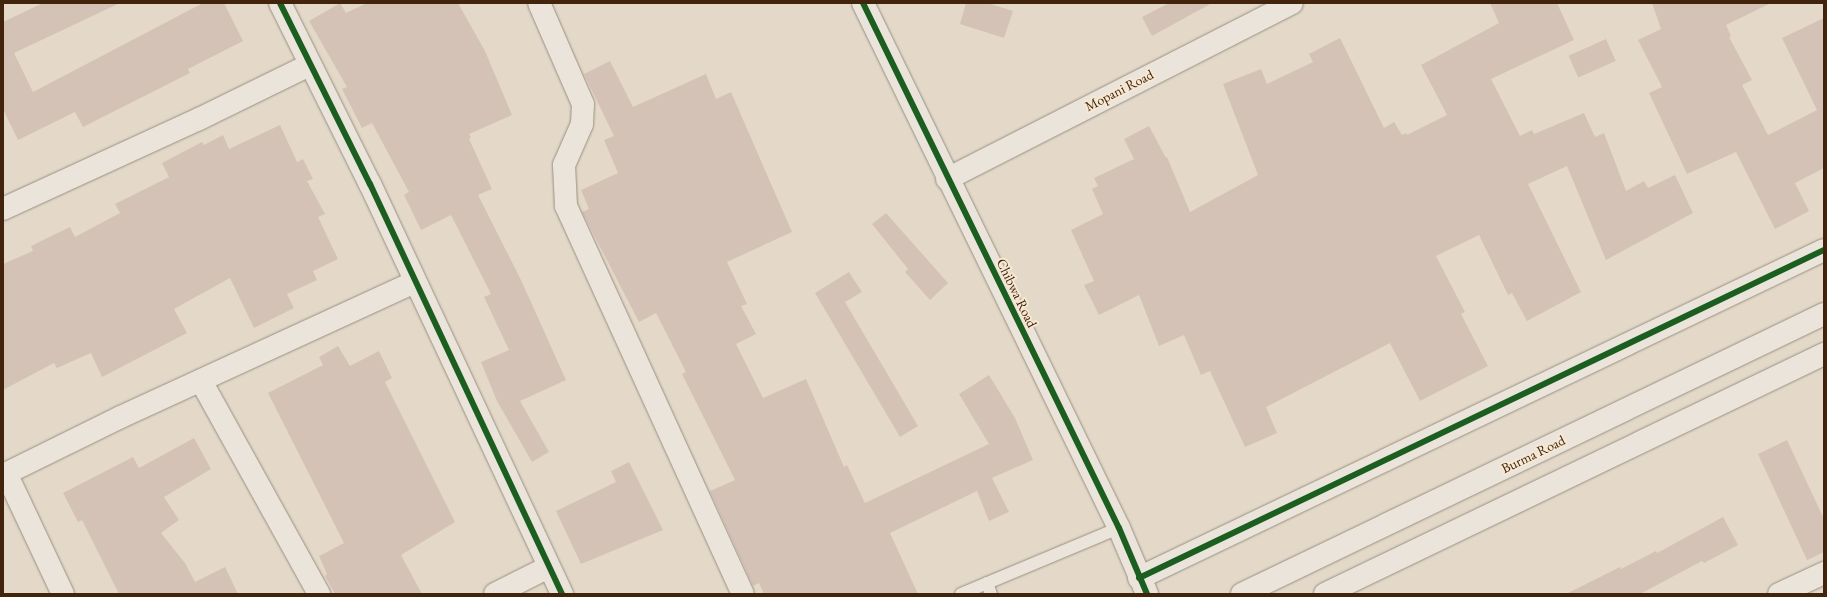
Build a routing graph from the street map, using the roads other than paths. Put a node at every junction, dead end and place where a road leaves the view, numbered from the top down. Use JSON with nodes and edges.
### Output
{"nodes":[{"id":1,"x":280,"y":3,"type":"edge"},
{"id":2,"x":539,"y":3,"type":"edge"},
{"id":3,"x":863,"y":3,"type":"edge"},
{"id":4,"x":1292,"y":3,"type":"edge"},
{"id":5,"x":1264,"y":9,"type":"edge"},
{"id":6,"x":309,"y":65,"type":"junction"},
{"id":7,"x":947,"y":178,"type":"junction"},
{"id":8,"x":3,"y":209,"type":"edge"},
{"id":9,"x":1824,"y":250,"type":"edge"},
{"id":10,"x":414,"y":282,"type":"junction"},
{"id":11,"x":1824,"y":314,"type":"edge"},
{"id":12,"x":1824,"y":354,"type":"edge"},
{"id":13,"x":201,"y":380,"type":"junction"},
{"id":14,"x":5,"y":474,"type":"edge"},
{"id":15,"x":1119,"y":528,"type":"junction"},
{"id":16,"x":549,"y":567,"type":"junction"},
{"id":17,"x":1824,"y":573,"type":"edge"},
{"id":18,"x":987,"y":583,"type":"junction"},
{"id":19,"x":1143,"y":586,"type":"edge"},
{"id":20,"x":63,"y":594,"type":"edge"},
{"id":21,"x":319,"y":594,"type":"edge"},
{"id":22,"x":495,"y":594,"type":"edge"},
{"id":23,"x":562,"y":594,"type":"edge"},
{"id":24,"x":743,"y":594,"type":"edge"},
{"id":25,"x":961,"y":594,"type":"edge"},
{"id":26,"x":992,"y":594,"type":"edge"},
{"id":27,"x":1242,"y":594,"type":"edge"},
{"id":28,"x":1325,"y":594,"type":"edge"},
{"id":29,"x":1779,"y":594,"type":"edge"}],
"edges":[{"from":1,"to":6,"type":"street"},
{"from":2,"to":24,"type":"street"},
{"from":3,"to":7,"type":"street","name":"Chibwa Road"},
{"from":4,"to":5,"type":"street","name":"Mopani Road"},
{"from":5,"to":7,"type":"street","name":"Mopani Road"},
{"from":6,"to":8,"type":"street"},
{"from":6,"to":10,"type":"street"},
{"from":7,"to":15,"type":"street","name":"Chibwa Road"},
{"from":9,"to":19,"type":"street"},
{"from":10,"to":13,"type":"street"},
{"from":10,"to":16,"type":"street"},
{"from":11,"to":27,"type":"street","name":"Burma Road"},
{"from":12,"to":28,"type":"street"},
{"from":13,"to":14,"type":"street"},
{"from":13,"to":21,"type":"street"},
{"from":14,"to":20,"type":"street"},
{"from":15,"to":18,"type":"lane"},
{"from":15,"to":19,"type":"street","name":"Chibwa Road"},
{"from":16,"to":22,"type":"street"},
{"from":16,"to":23,"type":"street"},
{"from":17,"to":29,"type":"street"},
{"from":18,"to":25,"type":"lane"},
{"from":18,"to":26,"type":"lane"}]}
